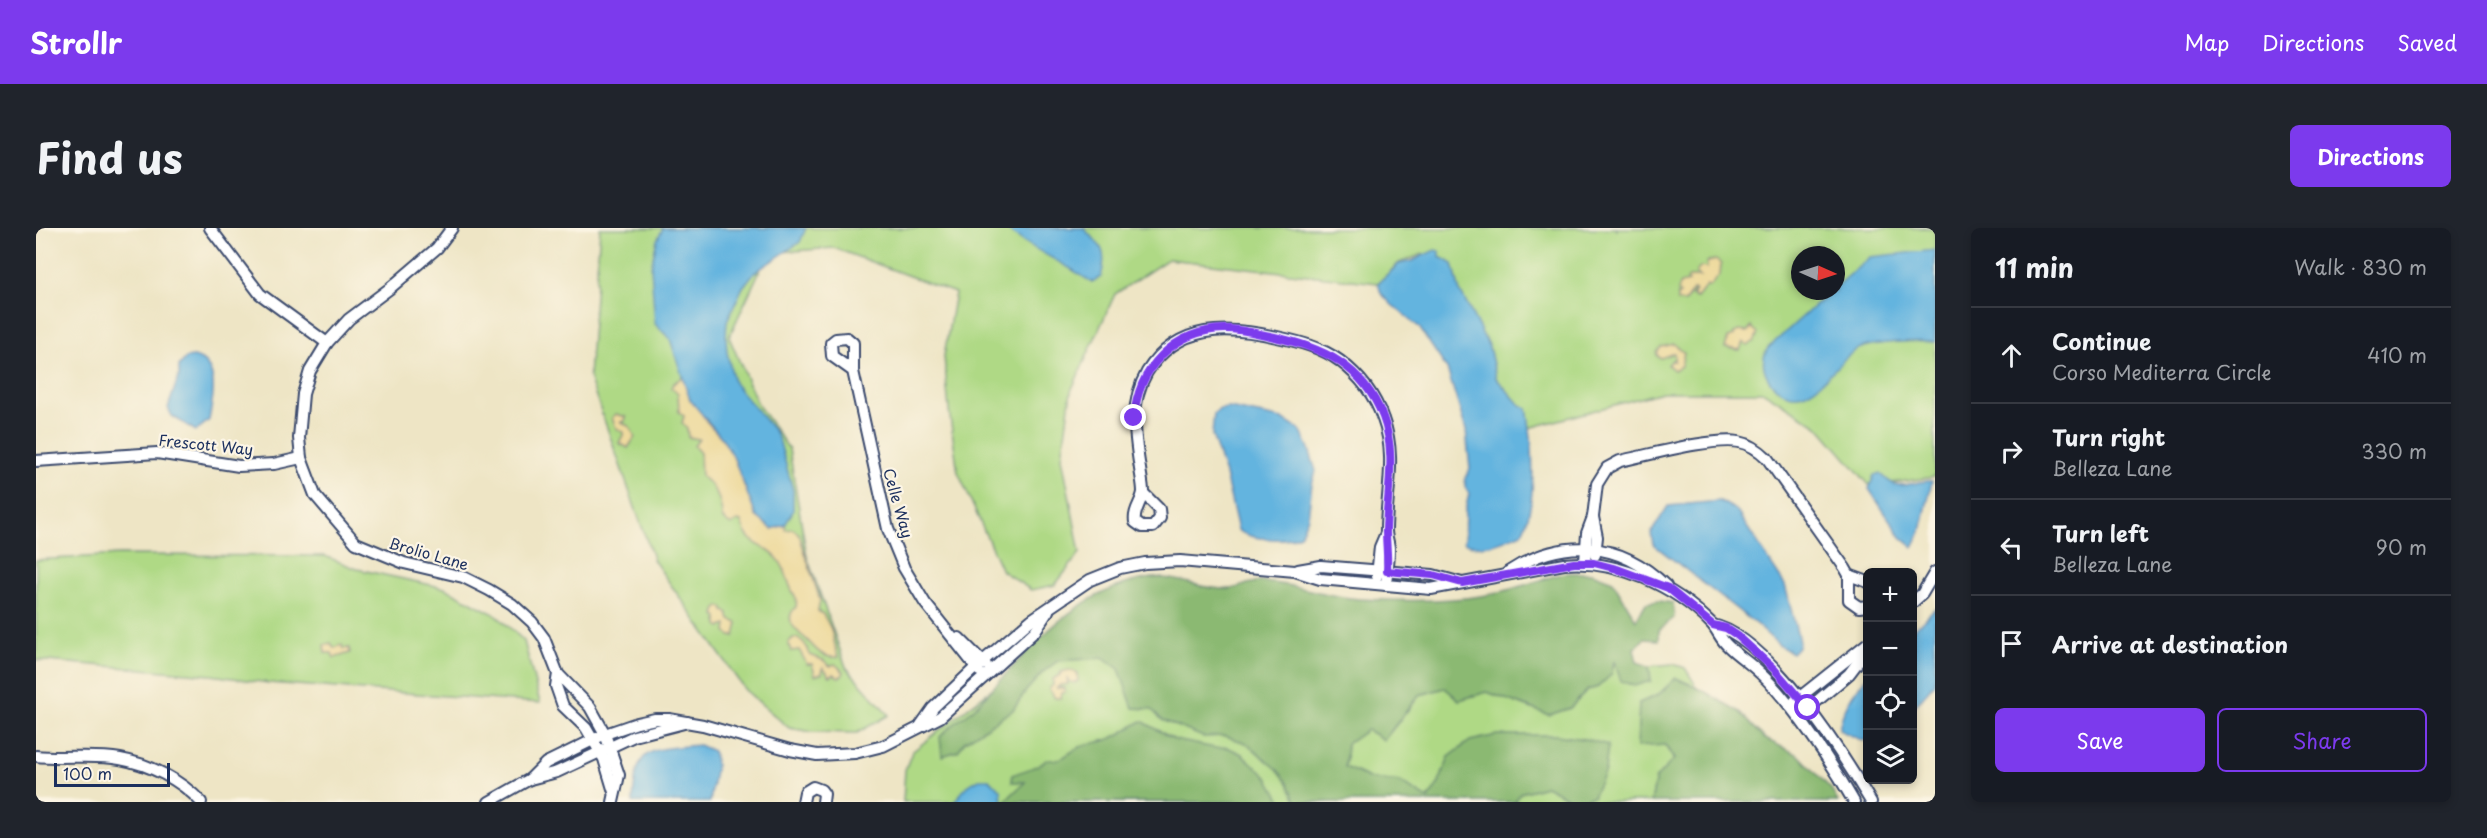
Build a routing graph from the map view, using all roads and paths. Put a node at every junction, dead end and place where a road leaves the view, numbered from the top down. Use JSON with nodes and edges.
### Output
{"nodes":[{"id":1,"x":210,"y":228,"type":"edge"},
{"id":2,"x":452,"y":228,"type":"edge"},
{"id":3,"x":327,"y":343,"type":"junction"},
{"id":4,"x":853,"y":371,"type":"dead end"},
{"id":5,"x":301,"y":458,"type":"junction"},
{"id":6,"x":36,"y":461,"type":"edge"},
{"id":7,"x":1143,"y":493,"type":"dead end"},
{"id":8,"x":1591,"y":550,"type":"junction"},
{"id":9,"x":1589,"y":563,"type":"junction"},
{"id":10,"x":1295,"y":571,"type":"junction"},
{"id":11,"x":1382,"y":571,"type":"junction"},
{"id":12,"x":1935,"y":572,"type":"edge"},
{"id":13,"x":1505,"y":574,"type":"junction"},
{"id":14,"x":1849,"y":574,"type":"junction"},
{"id":15,"x":1863,"y":580,"type":"edge"},
{"id":16,"x":1462,"y":583,"type":"junction"},
{"id":17,"x":1381,"y":585,"type":"junction"},
{"id":18,"x":1668,"y":588,"type":"junction"},
{"id":19,"x":1917,"y":598,"type":"edge"},
{"id":20,"x":1863,"y":607,"type":"edge"},
{"id":21,"x":1049,"y":609,"type":"junction"},
{"id":22,"x":1713,"y":625,"type":"junction"},
{"id":23,"x":1863,"y":647,"type":"edge"},
{"id":24,"x":1863,"y":656,"type":"edge"},
{"id":25,"x":979,"y":664,"type":"junction"},
{"id":26,"x":558,"y":674,"type":"junction"},
{"id":27,"x":988,"y":674,"type":"junction"},
{"id":28,"x":1799,"y":698,"type":"junction"},
{"id":29,"x":1788,"y":707,"type":"junction"},
{"id":30,"x":1808,"y":708,"type":"junction"},
{"id":31,"x":1797,"y":717,"type":"junction"},
{"id":32,"x":688,"y":722,"type":"junction"},
{"id":33,"x":921,"y":725,"type":"junction"},
{"id":34,"x":605,"y":734,"type":"junction"},
{"id":35,"x":593,"y":740,"type":"junction"},
{"id":36,"x":610,"y":747,"type":"junction"},
{"id":37,"x":600,"y":752,"type":"junction"},
{"id":38,"x":36,"y":756,"type":"edge"},
{"id":39,"x":530,"y":779,"type":"junction"},
{"id":40,"x":614,"y":797,"type":"edge"},
{"id":41,"x":201,"y":802,"type":"edge"},
{"id":42,"x":489,"y":802,"type":"edge"},
{"id":43,"x":803,"y":802,"type":"edge"},
{"id":44,"x":823,"y":802,"type":"edge"},
{"id":45,"x":1854,"y":802,"type":"edge"},
{"id":46,"x":1871,"y":802,"type":"edge"}],
"edges":[{"from":1,"to":3,"type":"street"},
{"from":2,"to":3,"type":"street","name":"Brolio Lane"},
{"from":3,"to":5,"type":"street","name":"Brolio Lane"},
{"from":4,"to":25,"type":"street","name":"Celle Way"},
{"from":5,"to":6,"type":"street","name":"Frescott Way"},
{"from":5,"to":26,"type":"street","name":"Brolio Lane"},
{"from":7,"to":11,"type":"street"},
{"from":8,"to":9,"type":"street"},
{"from":8,"to":13,"type":"street"},
{"from":8,"to":14,"type":"street"},
{"from":8,"to":18,"type":"street"},
{"from":9,"to":13,"type":"street"},
{"from":9,"to":18,"type":"street"},
{"from":10,"to":11,"type":"street"},
{"from":10,"to":17,"type":"street"},
{"from":10,"to":21,"type":"street"},
{"from":11,"to":16,"type":"street"},
{"from":11,"to":17,"type":"street"},
{"from":12,"to":19,"type":"street"},
{"from":13,"to":16,"type":"street"},
{"from":14,"to":15,"type":"street"},
{"from":14,"to":20,"type":"street"},
{"from":16,"to":17,"type":"street"},
{"from":18,"to":22,"type":"street"},
{"from":21,"to":25,"type":"street"},
{"from":21,"to":27,"type":"street"},
{"from":22,"to":28,"type":"street"},
{"from":22,"to":29,"type":"street"},
{"from":23,"to":28,"type":"street"},
{"from":24,"to":30,"type":"street"},
{"from":25,"to":27,"type":"street","name":"Celle Way"},
{"from":25,"to":33,"type":"street"},
{"from":26,"to":34,"type":"street","name":"Brolio Lane"},
{"from":26,"to":35,"type":"street","name":"Brolio Lane"},
{"from":27,"to":33,"type":"street"},
{"from":28,"to":29,"type":"street"},
{"from":28,"to":30,"type":"street"},
{"from":29,"to":31,"type":"street"},
{"from":30,"to":31,"type":"street"},
{"from":30,"to":46,"type":"street"},
{"from":31,"to":45,"type":"street"},
{"from":32,"to":33,"type":"street"},
{"from":32,"to":34,"type":"street"},
{"from":32,"to":36,"type":"street"},
{"from":34,"to":35,"type":"street"},
{"from":34,"to":36,"type":"street","name":"Brolio Lane"},
{"from":35,"to":37,"type":"street","name":"Brolio Lane"},
{"from":35,"to":39,"type":"street"},
{"from":36,"to":37,"type":"street"},
{"from":36,"to":40,"type":"street","name":"Brolio Lane"},
{"from":37,"to":39,"type":"street"},
{"from":37,"to":40,"type":"street","name":"Brolio Lane"},
{"from":38,"to":41,"type":"street"},
{"from":39,"to":42,"type":"street"},
{"from":43,"to":44,"type":"street"}]}
